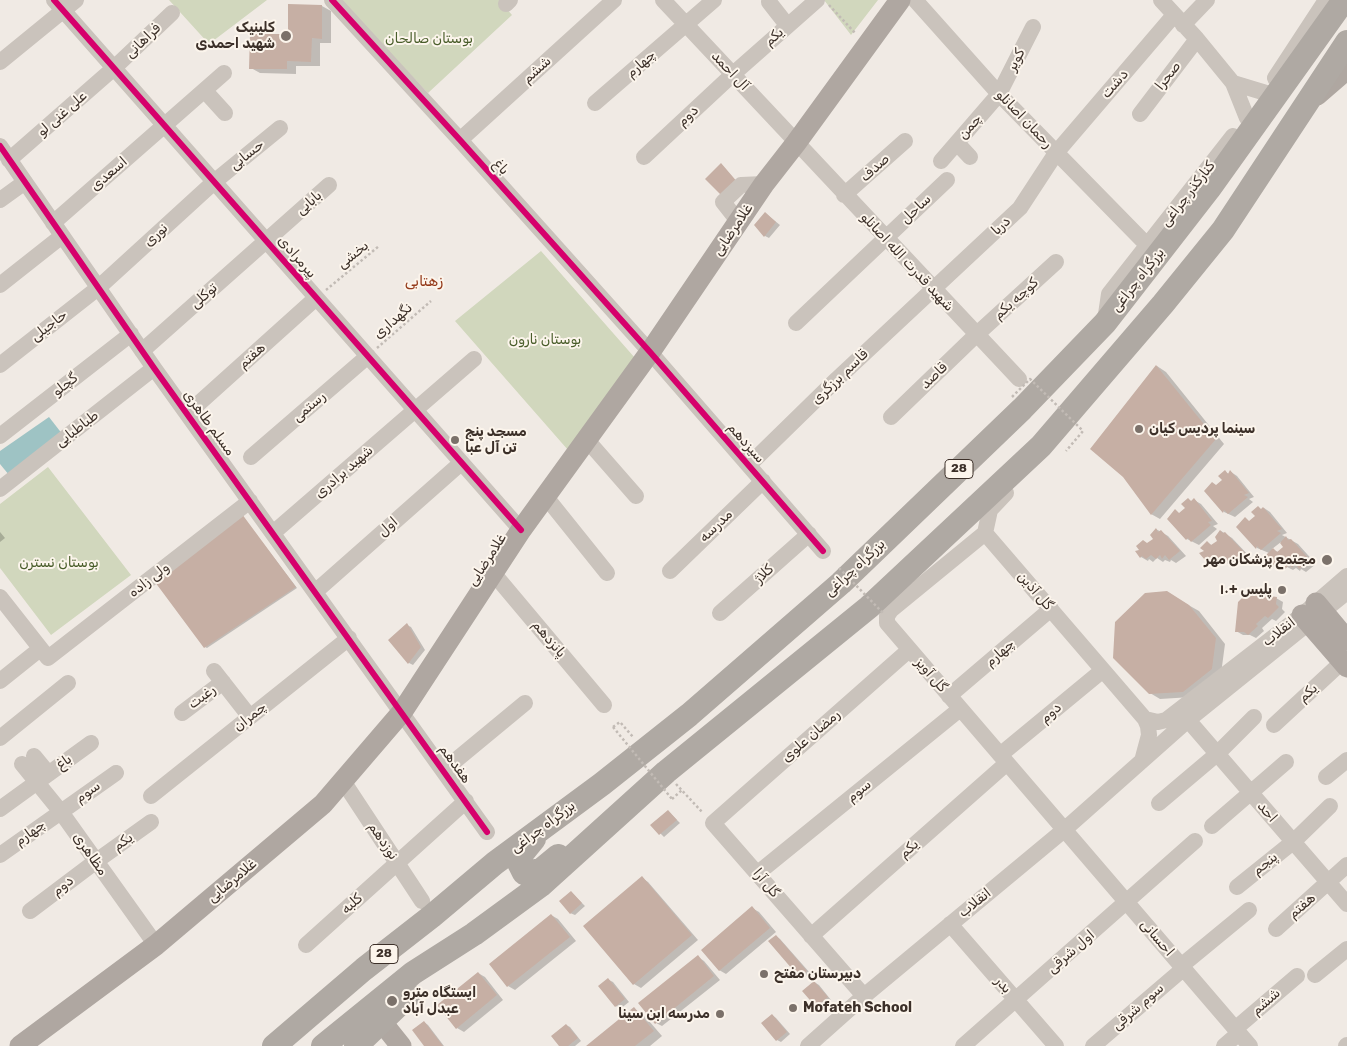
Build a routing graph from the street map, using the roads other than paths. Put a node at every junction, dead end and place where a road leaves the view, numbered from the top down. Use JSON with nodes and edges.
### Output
{"nodes":[{"id":1,"x":76,"y":0,"type":"edge"},
{"id":2,"x":332,"y":0,"type":"edge"},
{"id":3,"x":614,"y":0,"type":"edge"},
{"id":4,"x":663,"y":0,"type":"edge"},
{"id":5,"x":714,"y":0,"type":"edge"},
{"id":6,"x":817,"y":0,"type":"edge"},
{"id":7,"x":900,"y":0,"type":"edge"},
{"id":8,"x":915,"y":0,"type":"edge"},
{"id":9,"x":1161,"y":0,"type":"edge"},
{"id":10,"x":1207,"y":0,"type":"edge"},
{"id":11,"x":1326,"y":0,"type":"edge"},
{"id":12,"x":1344,"y":0,"type":"edge"},
{"id":13,"x":769,"y":2,"type":"dead end"},
{"id":14,"x":59,"y":6,"type":"edge"},
{"id":15,"x":172,"y":13,"type":"dead end"},
{"id":16,"x":1179,"y":20,"type":"junction"},
{"id":17,"x":687,"y":25,"type":"junction"},
{"id":18,"x":787,"y":25,"type":"junction"},
{"id":19,"x":1033,"y":27,"type":"dead end"},
{"id":20,"x":1197,"y":39,"type":"junction"},
{"id":21,"x":1347,"y":42,"type":"edge"},
{"id":22,"x":0,"y":62,"type":"edge"},
{"id":23,"x":114,"y":68,"type":"junction"},
{"id":24,"x":1347,"y":70,"type":"edge"},
{"id":25,"x":224,"y":73,"type":"dead end"},
{"id":26,"x":732,"y":75,"type":"junction"},
{"id":27,"x":1233,"y":83,"type":"junction"},
{"id":28,"x":205,"y":91,"type":"junction"},
{"id":29,"x":1266,"y":93,"type":"junction"},
{"id":30,"x":999,"y":94,"type":"junction"},
{"id":31,"x":595,"y":103,"type":"dead end"},
{"id":32,"x":1307,"y":103,"type":"junction"},
{"id":33,"x":225,"y":113,"type":"dead end"},
{"id":34,"x":1140,"y":114,"type":"dead end"},
{"id":35,"x":1247,"y":118,"type":"junction"},
{"id":36,"x":165,"y":126,"type":"junction"},
{"id":37,"x":280,"y":128,"type":"dead end"},
{"id":38,"x":460,"y":140,"type":"junction"},
{"id":39,"x":905,"y":140,"type":"dead end"},
{"id":40,"x":796,"y":143,"type":"junction"},
{"id":41,"x":957,"y":143,"type":"junction"},
{"id":42,"x":0,"y":146,"type":"edge"},
{"id":43,"x":1056,"y":153,"type":"junction"},
{"id":44,"x":644,"y":157,"type":"dead end"},
{"id":45,"x":970,"y":157,"type":"dead end"},
{"id":46,"x":9,"y":160,"type":"junction"},
{"id":47,"x":941,"y":161,"type":"dead end"},
{"id":48,"x":947,"y":180,"type":"dead end"},
{"id":49,"x":24,"y":182,"type":"junction"},
{"id":50,"x":214,"y":182,"type":"junction"},
{"id":51,"x":329,"y":185,"type":"dead end"},
{"id":52,"x":844,"y":195,"type":"junction"},
{"id":53,"x":0,"y":200,"type":"edge"},
{"id":54,"x":53,"y":223,"type":"junction"},
{"id":55,"x":62,"y":236,"type":"junction"},
{"id":56,"x":885,"y":238,"type":"junction"},
{"id":57,"x":266,"y":240,"type":"junction"},
{"id":58,"x":1142,"y":240,"type":"junction"},
{"id":59,"x":1056,"y":262,"type":"dead end"},
{"id":60,"x":0,"y":285,"type":"edge"},
{"id":61,"x":98,"y":288,"type":"junction"},
{"id":62,"x":933,"y":290,"type":"junction"},
{"id":63,"x":316,"y":298,"type":"junction"},
{"id":64,"x":796,"y":322,"type":"dead end"},
{"id":65,"x":1104,"y":323,"type":"junction"},
{"id":66,"x":130,"y":334,"type":"junction"},
{"id":67,"x":976,"y":335,"type":"junction"},
{"id":68,"x":142,"y":351,"type":"junction"},
{"id":69,"x":650,"y":352,"type":"junction"},
{"id":70,"x":368,"y":356,"type":"junction"},
{"id":71,"x":474,"y":359,"type":"dead end"},
{"id":72,"x":0,"y":365,"type":"edge"},
{"id":73,"x":154,"y":368,"type":"junction"},
{"id":74,"x":1019,"y":379,"type":"dead end"},
{"id":75,"x":416,"y":411,"type":"junction"},
{"id":76,"x":188,"y":414,"type":"junction"},
{"id":77,"x":892,"y":417,"type":"dead end"},
{"id":78,"x":0,"y":436,"type":"edge"},
{"id":79,"x":587,"y":440,"type":"junction"},
{"id":80,"x":1039,"y":453,"type":"junction"},
{"id":81,"x":251,"y":457,"type":"dead end"},
{"id":82,"x":462,"y":462,"type":"junction"},
{"id":83,"x":749,"y":465,"type":"junction"},
{"id":84,"x":763,"y":481,"type":"junction"},
{"id":85,"x":0,"y":489,"type":"edge"},
{"id":86,"x":636,"y":496,"type":"dead end"},
{"id":87,"x":546,"y":497,"type":"junction"},
{"id":88,"x":250,"y":501,"type":"junction"},
{"id":89,"x":521,"y":530,"type":"junction"},
{"id":90,"x":273,"y":533,"type":"junction"},
{"id":91,"x":984,"y":533,"type":"junction"},
{"id":92,"x":809,"y":534,"type":"junction"},
{"id":93,"x":823,"y":551,"type":"dead end"},
{"id":94,"x":670,"y":571,"type":"dead end"},
{"id":95,"x":494,"y":574,"type":"junction"},
{"id":96,"x":607,"y":574,"type":"dead end"},
{"id":97,"x":1347,"y":576,"type":"edge"},
{"id":98,"x":315,"y":592,"type":"junction"},
{"id":99,"x":1347,"y":592,"type":"edge"},
{"id":100,"x":2,"y":603,"type":"edge"},
{"id":101,"x":1051,"y":609,"type":"junction"},
{"id":102,"x":720,"y":613,"type":"dead end"},
{"id":103,"x":1312,"y":613,"type":"junction"},
{"id":104,"x":349,"y":638,"type":"junction"},
{"id":105,"x":1347,"y":640,"type":"edge"},
{"id":106,"x":909,"y":650,"type":"junction"},
{"id":107,"x":44,"y":654,"type":"junction"},
{"id":108,"x":1345,"y":665,"type":"edge"},
{"id":109,"x":1103,"y":670,"type":"junction"},
{"id":110,"x":0,"y":681,"type":"edge"},
{"id":111,"x":68,"y":683,"type":"dead end"},
{"id":112,"x":525,"y":703,"type":"dead end"},
{"id":113,"x":955,"y":703,"type":"junction"},
{"id":114,"x":604,"y":704,"type":"dead end"},
{"id":115,"x":402,"y":712,"type":"junction"},
{"id":116,"x":182,"y":713,"type":"dead end"},
{"id":117,"x":250,"y":717,"type":"junction"},
{"id":118,"x":1254,"y":717,"type":"dead end"},
{"id":119,"x":1145,"y":719,"type":"junction"},
{"id":120,"x":1188,"y":720,"type":"junction"},
{"id":121,"x":1274,"y":725,"type":"dead end"},
{"id":122,"x":0,"y":738,"type":"edge"},
{"id":123,"x":91,"y":743,"type":"dead end"},
{"id":124,"x":1217,"y":754,"type":"junction"},
{"id":125,"x":1003,"y":759,"type":"junction"},
{"id":126,"x":28,"y":760,"type":"dead end"},
{"id":127,"x":1347,"y":760,"type":"edge"},
{"id":128,"x":1142,"y":761,"type":"junction"},
{"id":129,"x":1286,"y":762,"type":"dead end"},
{"id":130,"x":444,"y":770,"type":"junction"},
{"id":131,"x":116,"y":773,"type":"dead end"},
{"id":132,"x":42,"y":777,"type":"junction"},
{"id":133,"x":1326,"y":778,"type":"dead end"},
{"id":134,"x":343,"y":781,"type":"junction"},
{"id":135,"x":1251,"y":794,"type":"junction"},
{"id":136,"x":151,"y":796,"type":"dead end"},
{"id":137,"x":466,"y":801,"type":"junction"},
{"id":138,"x":1159,"y":802,"type":"dead end"},
{"id":139,"x":1330,"y":806,"type":"dead end"},
{"id":140,"x":0,"y":809,"type":"edge"},
{"id":141,"x":61,"y":812,"type":"junction"},
{"id":142,"x":618,"y":815,"type":"junction"},
{"id":143,"x":151,"y":822,"type":"dead end"},
{"id":144,"x":713,"y":823,"type":"joint"},
{"id":145,"x":544,"y":826,"type":"junction"},
{"id":146,"x":1212,"y":826,"type":"dead end"},
{"id":147,"x":1064,"y":830,"type":"junction"},
{"id":148,"x":487,"y":832,"type":"dead end"},
{"id":149,"x":1195,"y":841,"type":"dead end"},
{"id":150,"x":1293,"y":842,"type":"junction"},
{"id":151,"x":0,"y":855,"type":"edge"},
{"id":152,"x":95,"y":862,"type":"junction"},
{"id":153,"x":397,"y":864,"type":"junction"},
{"id":154,"x":1347,"y":865,"type":"edge"},
{"id":155,"x":758,"y":873,"type":"junction"},
{"id":156,"x":1329,"y":882,"type":"junction"},
{"id":157,"x":1237,"y":887,"type":"dead end"},
{"id":158,"x":422,"y":901,"type":"dead end"},
{"id":159,"x":1127,"y":903,"type":"junction"},
{"id":160,"x":1347,"y":904,"type":"edge"},
{"id":161,"x":1249,"y":910,"type":"dead end"},
{"id":162,"x":30,"y":911,"type":"dead end"},
{"id":163,"x":950,"y":924,"type":"junction"},
{"id":164,"x":1276,"y":929,"type":"dead end"},
{"id":165,"x":474,"y":934,"type":"junction"},
{"id":166,"x":811,"y":936,"type":"junction"},
{"id":167,"x":156,"y":945,"type":"junction"},
{"id":168,"x":306,"y":945,"type":"dead end"},
{"id":169,"x":1347,"y":949,"type":"edge"},
{"id":170,"x":1182,"y":968,"type":"junction"},
{"id":171,"x":1315,"y":975,"type":"dead end"},
{"id":172,"x":1297,"y":976,"type":"dead end"},
{"id":173,"x":864,"y":996,"type":"junction"},
{"id":174,"x":1016,"y":1000,"type":"junction"},
{"id":175,"x":381,"y":1021,"type":"junction"},
{"id":176,"x":1237,"y":1031,"type":"junction"},
{"id":177,"x":273,"y":1045,"type":"edge"},
{"id":178,"x":20,"y":1046,"type":"edge"},
{"id":179,"x":322,"y":1046,"type":"edge"},
{"id":180,"x":356,"y":1046,"type":"edge"},
{"id":181,"x":401,"y":1046,"type":"edge"},
{"id":182,"x":808,"y":1046,"type":"edge"},
{"id":183,"x":963,"y":1046,"type":"edge"},
{"id":184,"x":1056,"y":1046,"type":"edge"},
{"id":185,"x":1093,"y":1046,"type":"edge"},
{"id":186,"x":1224,"y":1046,"type":"edge"},
{"id":187,"x":1250,"y":1046,"type":"edge"}],
"edges":[{"from":1,"to":14,"type":"street"},
{"from":2,"to":38,"type":"street","name":"باغ"},
{"from":3,"to":38,"type":"street","name":"ششم"},
{"from":4,"to":17,"type":"street","name":"آل احمد"},
{"from":5,"to":17,"type":"street"},
{"from":6,"to":18,"type":"street","name":"یکم"},
{"from":7,"to":40,"type":"main road","name":"غلامرضایی"},
{"from":8,"to":30,"type":"street","name":"رحمان اصانلو"},
{"from":9,"to":16,"type":"street"},
{"from":10,"to":16,"type":"street"},
{"from":11,"to":29,"type":"street","name":"کنارکذر چراغی"},
{"from":12,"to":65,"type":"highway","name":"بزرگراه چراغی","number":"28"},
{"from":13,"to":18,"type":"street"},
{"from":14,"to":22,"type":"street"},
{"from":14,"to":23,"type":"street","name":"پیرمرادی"},
{"from":15,"to":23,"type":"street","name":"فراهانی"},
{"from":16,"to":20,"type":"street"},
{"from":16,"to":43,"type":"street","name":"دشت"},
{"from":17,"to":26,"type":"street","name":"آل احمد"},
{"from":17,"to":31,"type":"street","name":"چهارم"},
{"from":18,"to":26,"type":"street","name":"یکم"},
{"from":19,"to":30,"type":"street","name":"کویر"},
{"from":20,"to":27,"type":"street"},
{"from":20,"to":34,"type":"street","name":"صحرا"},
{"from":21,"to":32,"type":"highway","number":"28"},
{"from":23,"to":36,"type":"street","name":"پیرمرادی"},
{"from":23,"to":46,"type":"street","name":"علی غنی لو"},
{"from":24,"to":32,"type":"main road"},
{"from":25,"to":28,"type":"street"},
{"from":26,"to":40,"type":"street","name":"آل احمد"},
{"from":26,"to":44,"type":"street","name":"دوم"},
{"from":27,"to":29,"type":"street"},
{"from":27,"to":35,"type":"street"},
{"from":28,"to":33,"type":"street"},
{"from":28,"to":36,"type":"street"},
{"from":29,"to":35,"type":"street","name":"کنارکذر چراغی"},
{"from":30,"to":41,"type":"street","name":"چمن"},
{"from":30,"to":43,"type":"street","name":"رحمان اصانلو"},
{"from":32,"to":80,"type":"highway","number":"28"},
{"from":35,"to":58,"type":"street","name":"کنارکذر چراغی"},
{"from":36,"to":50,"type":"street","name":"پیرمرادی"},
{"from":36,"to":54,"type":"street","name":"اسعدی"},
{"from":37,"to":50,"type":"street","name":"حسابی"},
{"from":38,"to":69,"type":"street","name":"باغ"},
{"from":39,"to":52,"type":"street","name":"صدف"},
{"from":40,"to":52,"type":"street","name":"شهید قدرت الله اصانلو"},
{"from":40,"to":69,"type":"main road","name":"غلامرضایی"},
{"from":41,"to":45,"type":"street"},
{"from":41,"to":47,"type":"street","name":"چمن"},
{"from":42,"to":46,"type":"street","name":"مسلم طاهری"},
{"from":43,"to":58,"type":"street","name":"رحمان اصانلو"},
{"from":43,"to":62,"type":"street","name":"دریا"},
{"from":46,"to":49,"type":"street","name":"مسلم طاهری"},
{"from":48,"to":56,"type":"street","name":"ساحل"},
{"from":49,"to":53,"type":"street"},
{"from":49,"to":54,"type":"street","name":"مسلم طاهری"},
{"from":50,"to":57,"type":"street","name":"پیرمرادی"},
{"from":50,"to":61,"type":"street","name":"نوری"},
{"from":51,"to":57,"type":"street","name":"بابایی"},
{"from":52,"to":56,"type":"street","name":"شهید قدرت الله اصانلو"},
{"from":54,"to":55,"type":"street","name":"مسلم طاهری"},
{"from":55,"to":60,"type":"street"},
{"from":55,"to":61,"type":"street","name":"مسلم طاهری"},
{"from":56,"to":62,"type":"street","name":"شهید قدرت الله اصانلو"},
{"from":56,"to":64,"type":"street","name":"ساحل"},
{"from":57,"to":63,"type":"street","name":"پیرمرادی"},
{"from":57,"to":68,"type":"street","name":"توکلی"},
{"from":58,"to":65,"type":"street","name":"کنارکذر چراغی"},
{"from":59,"to":67,"type":"street","name":"کوچه یکم"},
{"from":61,"to":66,"type":"street","name":"مسلم طاهری"},
{"from":61,"to":72,"type":"street","name":"حاجیلی"},
{"from":62,"to":67,"type":"street","name":"شهید قدرت الله اصانلو"},
{"from":62,"to":83,"type":"street","name":"قاسم برزگری"},
{"from":63,"to":70,"type":"street","name":"پیرمرادی"},
{"from":63,"to":76,"type":"street","name":"هفتم"},
{"from":65,"to":145,"type":"highway","name":"بزرگراه چراغی","number":"28"},
{"from":66,"to":68,"type":"street","name":"مسلم طاهری"},
{"from":66,"to":78,"type":"street","name":"گچلو"},
{"from":67,"to":74,"type":"street","name":"شهید قدرت الله اصانلو"},
{"from":67,"to":77,"type":"street","name":"قاصد"},
{"from":68,"to":73,"type":"street","name":"مسلم طاهری"},
{"from":69,"to":79,"type":"main road","name":"غلامرضایی"},
{"from":69,"to":83,"type":"street","name":"سیزدهم"},
{"from":70,"to":75,"type":"street","name":"پیرمرادی"},
{"from":70,"to":81,"type":"street","name":"رستمی"},
{"from":71,"to":75,"type":"street"},
{"from":73,"to":76,"type":"street","name":"مسلم طاهری"},
{"from":73,"to":85,"type":"street","name":"طباطبایی"},
{"from":75,"to":82,"type":"street","name":"پیرمرادی"},
{"from":75,"to":90,"type":"street","name":"شهید برادری"},
{"from":76,"to":88,"type":"street","name":"مسلم طاهری"},
{"from":79,"to":86,"type":"street"},
{"from":79,"to":87,"type":"main road","name":"غلامرضایی"},
{"from":80,"to":91,"type":"street"},
{"from":80,"to":142,"type":"highway","number":"28"},
{"from":82,"to":89,"type":"street","name":"پیرمرادی"},
{"from":82,"to":98,"type":"street","name":"اول"},
{"from":83,"to":84,"type":"street","name":"سیزدهم"},
{"from":84,"to":92,"type":"street","name":"سیزدهم"},
{"from":84,"to":94,"type":"street","name":"مدرسه"},
{"from":87,"to":89,"type":"main road","name":"غلامرضایی"},
{"from":87,"to":96,"type":"street"},
{"from":88,"to":90,"type":"street","name":"مسلم طاهری"},
{"from":88,"to":107,"type":"street","name":"ولی زاده"},
{"from":89,"to":95,"type":"main road","name":"غلامرضایی"},
{"from":90,"to":98,"type":"street","name":"مسلم طاهری"},
{"from":91,"to":101,"type":"street","name":"گل آذین"},
{"from":91,"to":106,"type":"street","name":"گل آویز"},
{"from":92,"to":93,"type":"street","name":"سیزدهم"},
{"from":92,"to":102,"type":"street","name":"کلاژ"},
{"from":95,"to":114,"type":"street","name":"پانزدهم"},
{"from":95,"to":115,"type":"main road","name":"غلامرضایی"},
{"from":97,"to":103,"type":"street","name":"انقلاب"},
{"from":98,"to":104,"type":"street","name":"مسلم طاهری"},
{"from":99,"to":103,"type":"street","name":"انقلاب"},
{"from":100,"to":107,"type":"street"},
{"from":101,"to":109,"type":"street","name":"گل آذین"},
{"from":101,"to":113,"type":"street","name":"چهارم"},
{"from":103,"to":105,"type":"main road"},
{"from":103,"to":108,"type":"main road"},
{"from":103,"to":119,"type":"street","name":"انقلاب"},
{"from":103,"to":120,"type":"street","name":"انقلاب"},
{"from":104,"to":115,"type":"street","name":"مسلم طاهری"},
{"from":104,"to":117,"type":"street","name":"چمران"},
{"from":106,"to":113,"type":"street","name":"گل آویز"},
{"from":106,"to":144,"type":"street","name":"رمضان علوی"},
{"from":107,"to":110,"type":"street","name":"ولی زاده"},
{"from":108,"to":121,"type":"street","name":"یکم"},
{"from":109,"to":119,"type":"street","name":"گل آذین"},
{"from":109,"to":125,"type":"street","name":"دوم"},
{"from":111,"to":122,"type":"street"},
{"from":112,"to":130,"type":"street"},
{"from":113,"to":125,"type":"street","name":"گل آویز"},
{"from":113,"to":155,"type":"street","name":"سوم"},
{"from":115,"to":130,"type":"street","name":"هفدهم"},
{"from":115,"to":134,"type":"main road","name":"غلامرضایی"},
{"from":116,"to":117,"type":"street","name":"رغبت"},
{"from":117,"to":136,"type":"street","name":"چمران"},
{"from":118,"to":124,"type":"street"},
{"from":119,"to":128,"type":"street"},
{"from":120,"to":124,"type":"street","name":"احد"},
{"from":120,"to":128,"type":"street","name":"انقلاب"},
{"from":123,"to":132,"type":"street","name":"باغ"},
{"from":124,"to":135,"type":"street","name":"احد"},
{"from":124,"to":138,"type":"street"},
{"from":125,"to":147,"type":"street","name":"گل آویز"},
{"from":125,"to":166,"type":"street","name":"یکم"},
{"from":126,"to":132,"type":"street","name":"مظاهری"},
{"from":127,"to":133,"type":"street"},
{"from":128,"to":147,"type":"street","name":"انقلاب"},
{"from":129,"to":135,"type":"street"},
{"from":130,"to":137,"type":"street","name":"هفدهم"},
{"from":131,"to":141,"type":"street","name":"سوم"},
{"from":132,"to":140,"type":"street"},
{"from":132,"to":141,"type":"street","name":"مظاهری"},
{"from":134,"to":153,"type":"street","name":"نوزدهم"},
{"from":134,"to":167,"type":"main road","name":"غلامرضایی"},
{"from":135,"to":146,"type":"street"},
{"from":135,"to":150,"type":"street","name":"احد"},
{"from":137,"to":148,"type":"street","name":"هفدهم"},
{"from":137,"to":153,"type":"street","name":"کلبه"},
{"from":139,"to":150,"type":"street"},
{"from":141,"to":151,"type":"street","name":"چهارم"},
{"from":141,"to":152,"type":"street","name":"مظاهری"},
{"from":142,"to":145,"type":"highway"},
{"from":142,"to":165,"type":"highway","number":"28"},
{"from":143,"to":152,"type":"street","name":"یکم"},
{"from":144,"to":155,"type":"street","name":"گل آرا"},
{"from":145,"to":177,"type":"highway","name":"بزرگراه چراغی","number":"28"},
{"from":147,"to":159,"type":"street","name":"احسانی"},
{"from":147,"to":163,"type":"street","name":"انقلاب"},
{"from":149,"to":159,"type":"street"},
{"from":150,"to":156,"type":"street","name":"احد"},
{"from":150,"to":157,"type":"street","name":"پنجم"},
{"from":152,"to":162,"type":"street","name":"دوم"},
{"from":152,"to":167,"type":"street","name":"مظاهری"},
{"from":153,"to":158,"type":"street","name":"نوزدهم"},
{"from":153,"to":168,"type":"street","name":"کلبه"},
{"from":154,"to":156,"type":"street","name":"هفتم"},
{"from":155,"to":166,"type":"street","name":"گل آرا"},
{"from":156,"to":160,"type":"street","name":"احد"},
{"from":156,"to":164,"type":"street","name":"هفتم"},
{"from":159,"to":170,"type":"street","name":"احسانی"},
{"from":159,"to":174,"type":"street","name":"اول شرقی"},
{"from":161,"to":170,"type":"street"},
{"from":163,"to":173,"type":"street","name":"انقلاب"},
{"from":163,"to":174,"type":"street","name":"بدر"},
{"from":165,"to":175,"type":"highway"},
{"from":165,"to":179,"type":"highway","number":"28"},
{"from":166,"to":173,"type":"street","name":"گل آرا"},
{"from":167,"to":178,"type":"main road","name":"غلامرضایی"},
{"from":169,"to":171,"type":"street"},
{"from":170,"to":176,"type":"street","name":"احسانی"},
{"from":170,"to":185,"type":"street","name":"سوم شرقی"},
{"from":172,"to":176,"type":"street","name":"ششم"},
{"from":173,"to":182,"type":"street","name":"انقلاب"},
{"from":174,"to":183,"type":"street","name":"اول شرقی"},
{"from":174,"to":184,"type":"street","name":"بدر"},
{"from":175,"to":180,"type":"highway"},
{"from":175,"to":181,"type":"main road"},
{"from":176,"to":186,"type":"street","name":"ششم"},
{"from":176,"to":187,"type":"street","name":"احسانی"}]}
